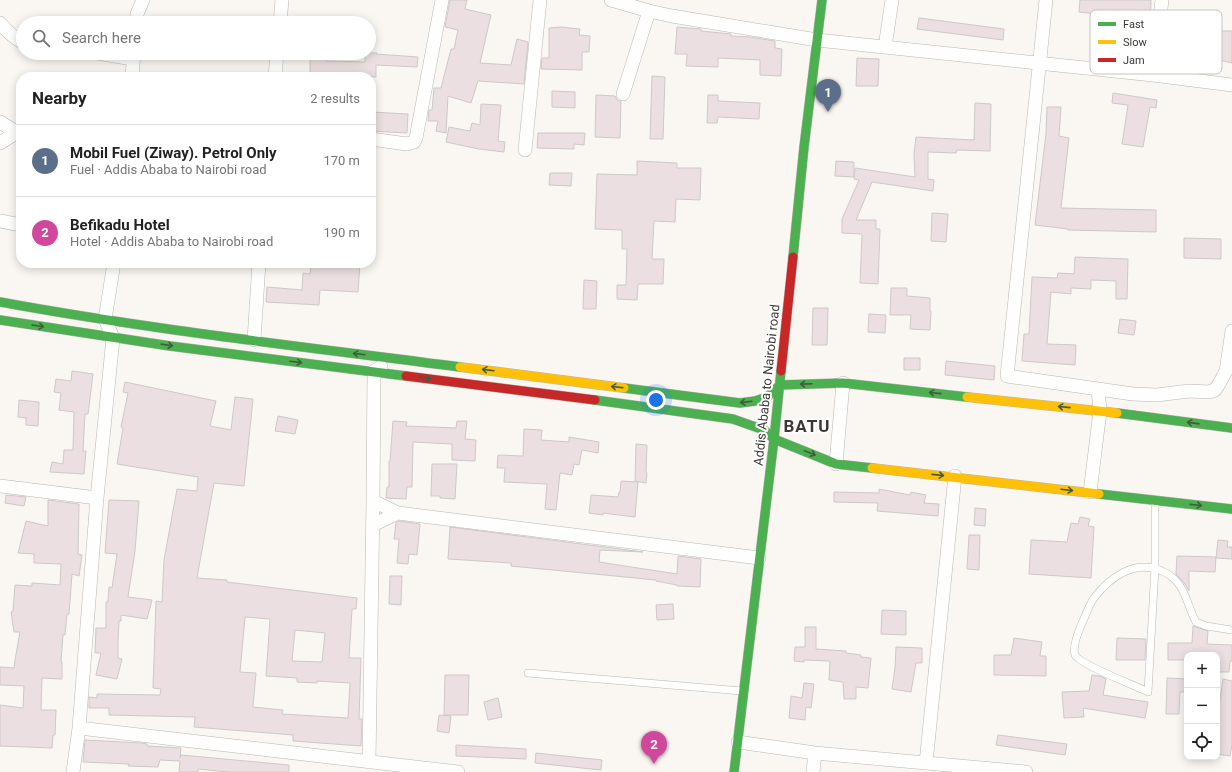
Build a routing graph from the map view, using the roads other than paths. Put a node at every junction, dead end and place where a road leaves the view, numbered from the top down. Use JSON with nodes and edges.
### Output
{"nodes":[{"id":1,"x":143,"y":0,"type":"edge"},
{"id":2,"x":282,"y":0,"type":"edge"},
{"id":3,"x":442,"y":0,"type":"edge"},
{"id":4,"x":540,"y":0,"type":"edge"},
{"id":5,"x":611,"y":0,"type":"edge"},
{"id":6,"x":822,"y":0,"type":"edge"},
{"id":7,"x":892,"y":0,"type":"edge"},
{"id":8,"x":1046,"y":0,"type":"edge"},
{"id":9,"x":1162,"y":0,"type":"edge"},
{"id":10,"x":1161,"y":10,"type":"edge"},
{"id":11,"x":648,"y":11,"type":"junction"},
{"id":12,"x":137,"y":16,"type":"edge"},
{"id":13,"x":281,"y":16,"type":"edge"},
{"id":14,"x":0,"y":23,"type":"edge"},
{"id":15,"x":16,"y":39,"type":"edge"},
{"id":16,"x":817,"y":40,"type":"junction"},
{"id":17,"x":885,"y":47,"type":"junction"},
{"id":18,"x":133,"y":60,"type":"edge"},
{"id":19,"x":276,"y":60,"type":"edge"},
{"id":20,"x":1038,"y":63,"type":"junction"},
{"id":21,"x":1090,"y":68,"type":"edge"},
{"id":22,"x":132,"y":72,"type":"edge"},
{"id":23,"x":275,"y":72,"type":"edge"},
{"id":24,"x":1144,"y":74,"type":"edge"},
{"id":25,"x":1154,"y":75,"type":"joint"},
{"id":26,"x":1232,"y":85,"type":"edge"},
{"id":27,"x":623,"y":94,"type":"dead end"},
{"id":28,"x":0,"y":122,"type":"edge"},
{"id":29,"x":16,"y":133,"type":"edge"},
{"id":30,"x":16,"y":135,"type":"edge"},
{"id":31,"x":376,"y":141,"type":"edge"},
{"id":32,"x":0,"y":144,"type":"edge"},
{"id":33,"x":525,"y":150,"type":"dead end"},
{"id":34,"x":0,"y":221,"type":"edge"},
{"id":35,"x":16,"y":223,"type":"edge"},
{"id":36,"x":113,"y":268,"type":"edge"},
{"id":37,"x":259,"y":268,"type":"edge"},
{"id":38,"x":0,"y":302,"type":"edge"},
{"id":39,"x":105,"y":319,"type":"junction"},
{"id":40,"x":0,"y":320,"type":"edge"},
{"id":41,"x":1232,"y":331,"type":"edge"},
{"id":42,"x":113,"y":338,"type":"junction"},
{"id":43,"x":254,"y":340,"type":"junction"},
{"id":44,"x":392,"y":358,"type":"junction"},
{"id":45,"x":374,"y":372,"type":"junction"},
{"id":46,"x":843,"y":383,"type":"junction"},
{"id":47,"x":780,"y":385,"type":"junction"},
{"id":48,"x":1098,"y":389,"type":"junction"},
{"id":49,"x":1100,"y":411,"type":"junction"},
{"id":50,"x":1232,"y":428,"type":"edge"},
{"id":51,"x":774,"y":439,"type":"junction"},
{"id":52,"x":836,"y":464,"type":"junction"},
{"id":53,"x":955,"y":476,"type":"junction"},
{"id":54,"x":0,"y":486,"type":"edge"},
{"id":55,"x":1090,"y":492,"type":"junction"},
{"id":56,"x":97,"y":498,"type":"junction"},
{"id":57,"x":373,"y":501,"type":"junction"},
{"id":58,"x":1155,"y":501,"type":"junction"},
{"id":59,"x":1232,"y":509,"type":"edge"},
{"id":60,"x":398,"y":513,"type":"junction"},
{"id":61,"x":373,"y":525,"type":"junction"},
{"id":62,"x":759,"y":558,"type":"junction"},
{"id":63,"x":1155,"y":568,"type":"junction"},
{"id":64,"x":1232,"y":630,"type":"edge"},
{"id":65,"x":528,"y":673,"type":"dead end"},
{"id":66,"x":744,"y":691,"type":"junction"},
{"id":67,"x":79,"y":728,"type":"junction"},
{"id":68,"x":738,"y":742,"type":"junction"},
{"id":69,"x":815,"y":753,"type":"junction"},
{"id":70,"x":368,"y":762,"type":"junction"},
{"id":71,"x":926,"y":763,"type":"junction"},
{"id":72,"x":901,"y":767,"type":"edge"},
{"id":73,"x":441,"y":771,"type":"edge"},
{"id":74,"x":73,"y":772,"type":"edge"},
{"id":75,"x":458,"y":772,"type":"edge"},
{"id":76,"x":734,"y":772,"type":"edge"},
{"id":77,"x":813,"y":772,"type":"edge"},
{"id":78,"x":1026,"y":772,"type":"edge"}],
"edges":[{"from":1,"to":12,"type":"street"},
{"from":2,"to":13,"type":"street"},
{"from":3,"to":31,"type":"street"},
{"from":4,"to":33,"type":"street"},
{"from":5,"to":11,"type":"street"},
{"from":6,"to":16,"type":"main road","name":"Addis Ababa to Nairobi road"},
{"from":7,"to":17,"type":"street"},
{"from":8,"to":20,"type":"street"},
{"from":9,"to":10,"type":"street"},
{"from":11,"to":16,"type":"street"},
{"from":11,"to":27,"type":"street"},
{"from":14,"to":15,"type":"street"},
{"from":16,"to":17,"type":"street"},
{"from":16,"to":47,"type":"main road","name":"Addis Ababa to Nairobi road"},
{"from":17,"to":20,"type":"street"},
{"from":18,"to":22,"type":"street"},
{"from":19,"to":23,"type":"street"},
{"from":20,"to":21,"type":"street"},
{"from":20,"to":48,"type":"street"},
{"from":24,"to":25,"type":"street"},
{"from":25,"to":26,"type":"street"},
{"from":28,"to":29,"type":"street"},
{"from":30,"to":32,"type":"street"},
{"from":34,"to":35,"type":"street"},
{"from":36,"to":39,"type":"street"},
{"from":37,"to":43,"type":"street"},
{"from":38,"to":39,"type":"main road"},
{"from":39,"to":42,"type":"street"},
{"from":39,"to":43,"type":"main road"},
{"from":40,"to":42,"type":"main road","one_way":true},
{"from":41,"to":48,"type":"street"},
{"from":42,"to":45,"type":"main road","one_way":true},
{"from":42,"to":56,"type":"street"},
{"from":44,"to":43,"type":"main road","one_way":true},
{"from":44,"to":45,"type":"street"},
{"from":47,"to":44,"type":"main road","one_way":true},
{"from":45,"to":51,"type":"main road","one_way":true},
{"from":45,"to":57,"type":"street"},
{"from":46,"to":47,"type":"main road","one_way":true},
{"from":49,"to":46,"type":"main road","one_way":true},
{"from":46,"to":52,"type":"street"},
{"from":47,"to":51,"type":"main road","name":"Addis Ababa to Nairobi road"},
{"from":48,"to":49,"type":"street"},
{"from":50,"to":49,"type":"main road","one_way":true},
{"from":49,"to":55,"type":"street"},
{"from":51,"to":52,"type":"main road","one_way":true},
{"from":51,"to":62,"type":"main road","name":"Addis Ababa to Nairobi road"},
{"from":52,"to":53,"type":"main road","one_way":true},
{"from":53,"to":55,"type":"main road","one_way":true},
{"from":53,"to":71,"type":"street"},
{"from":54,"to":56,"type":"street"},
{"from":55,"to":58,"type":"main road"},
{"from":56,"to":67,"type":"street"},
{"from":57,"to":60,"type":"street"},
{"from":57,"to":61,"type":"street"},
{"from":58,"to":59,"type":"main road","one_way":true},
{"from":58,"to":63,"type":"lane"},
{"from":60,"to":61,"type":"street"},
{"from":60,"to":62,"type":"street"},
{"from":61,"to":70,"type":"street"},
{"from":62,"to":66,"type":"main road","name":"Addis Ababa to Nairobi road"},
{"from":63,"to":63,"type":"lane"},
{"from":63,"to":64,"type":"lane"},
{"from":65,"to":66,"type":"lane"},
{"from":66,"to":68,"type":"main road","name":"Addis Ababa to Nairobi road"},
{"from":67,"to":70,"type":"street"},
{"from":67,"to":74,"type":"street"},
{"from":68,"to":69,"type":"street"},
{"from":68,"to":76,"type":"main road","name":"Addis Ababa to Nairobi road"},
{"from":69,"to":72,"type":"street"},
{"from":69,"to":77,"type":"street"},
{"from":70,"to":73,"type":"street"},
{"from":71,"to":72,"type":"street"},
{"from":71,"to":78,"type":"street"},
{"from":73,"to":75,"type":"street"}]}
